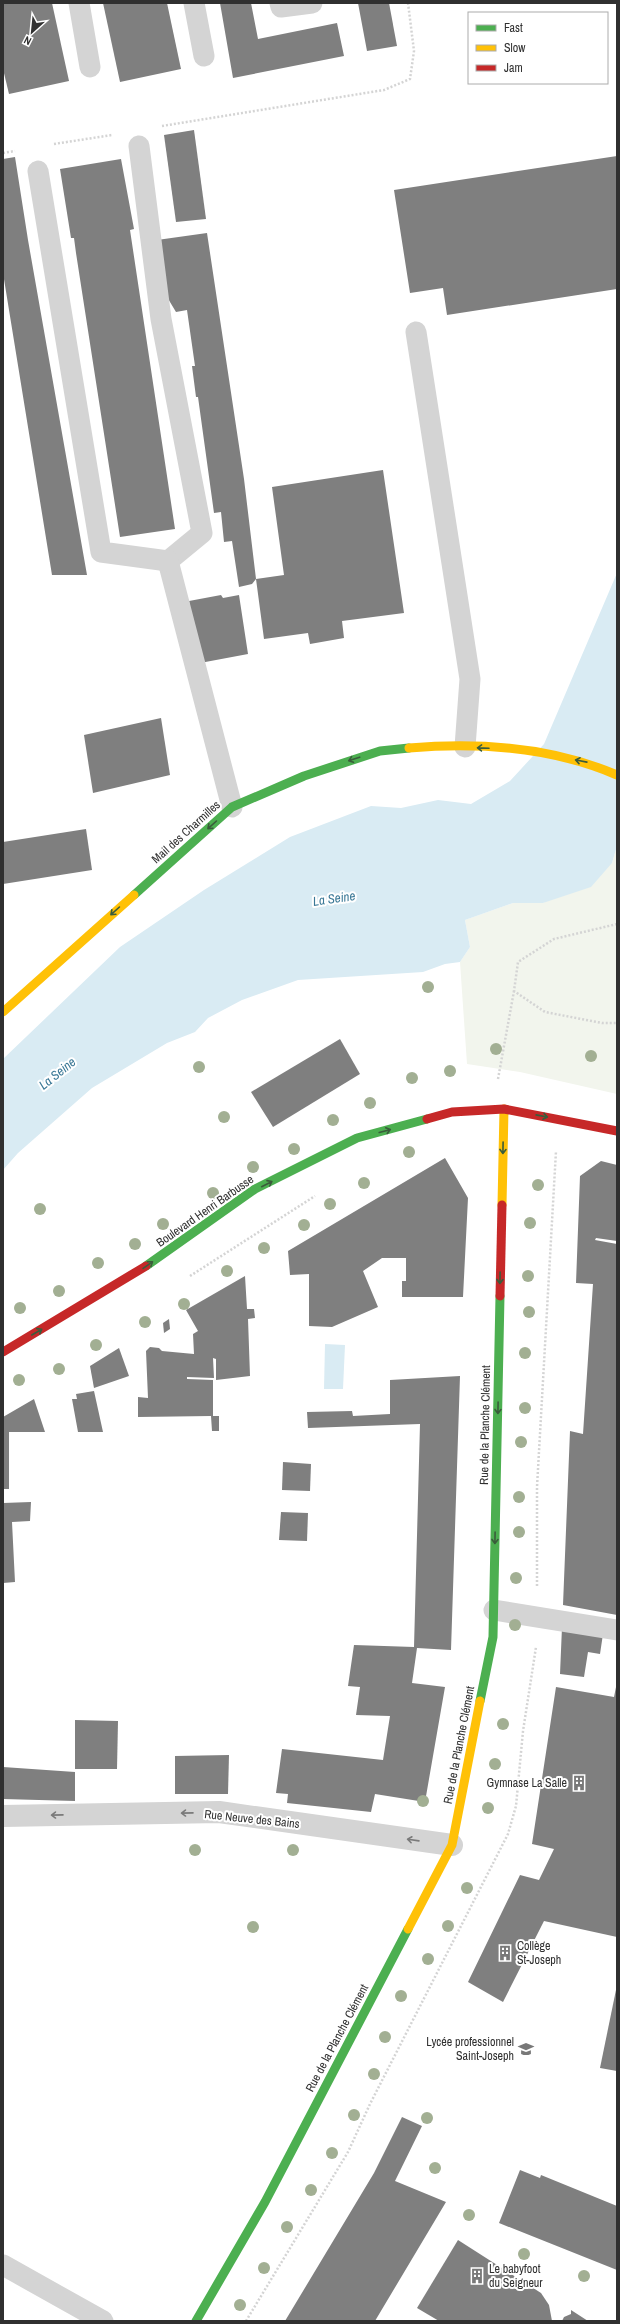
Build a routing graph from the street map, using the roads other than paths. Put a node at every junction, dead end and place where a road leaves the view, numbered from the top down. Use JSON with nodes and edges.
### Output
{"nodes":[{"id":1,"x":79,"y":3,"type":"edge"},
{"id":2,"x":194,"y":3,"type":"edge"},
{"id":3,"x":280,"y":3,"type":"edge"},
{"id":4,"x":312,"y":3,"type":"edge"},
{"id":5,"x":204,"y":56,"type":"dead end"},
{"id":6,"x":90,"y":67,"type":"dead end"},
{"id":7,"x":139,"y":146,"type":"dead end"},
{"id":8,"x":38,"y":171,"type":"dead end"},
{"id":9,"x":416,"y":332,"type":"dead end"},
{"id":10,"x":168,"y":561,"type":"junction"},
{"id":11,"x":464,"y":747,"type":"junction"},
{"id":12,"x":617,"y":775,"type":"edge"},
{"id":13,"x":232,"y":808,"type":"junction"},
{"id":14,"x":3,"y":1012,"type":"edge"},
{"id":15,"x":504,"y":1109,"type":"junction"},
{"id":16,"x":617,"y":1131,"type":"edge"},
{"id":17,"x":3,"y":1352,"type":"edge"},
{"id":18,"x":494,"y":1610,"type":"junction"},
{"id":19,"x":617,"y":1630,"type":"edge"},
{"id":20,"x":3,"y":1816,"type":"edge"},
{"id":21,"x":452,"y":1845,"type":"junction"},
{"id":22,"x":3,"y":2265,"type":"edge"},
{"id":23,"x":103,"y":2321,"type":"edge"},
{"id":24,"x":196,"y":2321,"type":"edge"}],
"edges":[{"from":1,"to":6,"type":"lane"},
{"from":2,"to":5,"type":"lane"},
{"from":3,"to":4,"type":"lane"},
{"from":7,"to":10,"type":"lane"},
{"from":8,"to":10,"type":"lane"},
{"from":9,"to":11,"type":"lane"},
{"from":10,"to":13,"type":"lane"},
{"from":12,"to":11,"type":"main road","name":"Mail des Charmilles","one_way":true},
{"from":11,"to":13,"type":"main road","name":"Mail des Charmilles","one_way":true},
{"from":13,"to":14,"type":"main road","name":"Mail des Charmilles","one_way":true},
{"from":15,"to":16,"type":"main road","name":"Boulevard Henri Barbusse","one_way":true},
{"from":17,"to":15,"type":"main road","name":"Boulevard Henri Barbusse","one_way":true},
{"from":15,"to":18,"type":"main road","name":"Rue de la Planche Clément","one_way":true},
{"from":18,"to":19,"type":"lane"},
{"from":18,"to":21,"type":"main road","name":"Rue de la Planche Clément"},
{"from":21,"to":20,"type":"street","name":"Rue Neuve des Bains","one_way":true},
{"from":21,"to":24,"type":"main road","name":"Rue de la Planche Clément"},
{"from":22,"to":23,"type":"lane"}]}
